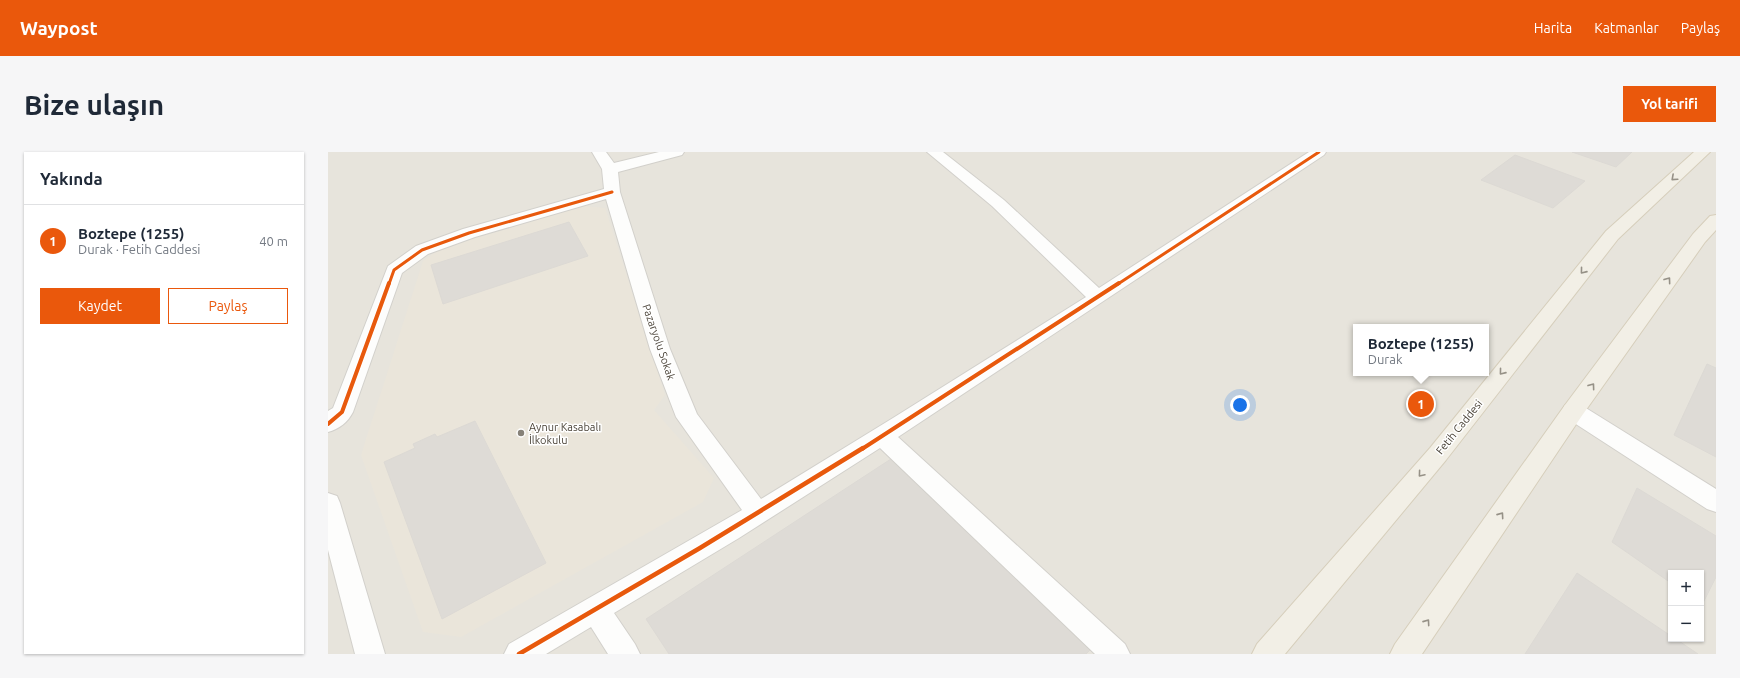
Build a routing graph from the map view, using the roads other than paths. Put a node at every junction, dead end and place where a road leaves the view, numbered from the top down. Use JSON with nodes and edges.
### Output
{"nodes":[{"id":1,"x":599,"y":152,"type":"edge"},
{"id":2,"x":677,"y":152,"type":"edge"},
{"id":3,"x":934,"y":152,"type":"edge"},
{"id":4,"x":1319,"y":152,"type":"edge"},
{"id":5,"x":1703,"y":152,"type":"edge"},
{"id":6,"x":610,"y":169,"type":"junction"},
{"id":7,"x":612,"y":192,"type":"junction"},
{"id":8,"x":1716,"y":220,"type":"edge"},
{"id":9,"x":1097,"y":297,"type":"junction"},
{"id":10,"x":1574,"y":411,"type":"junction"},
{"id":11,"x":328,"y":424,"type":"edge"},
{"id":12,"x":882,"y":436,"type":"junction"},
{"id":13,"x":1716,"y":502,"type":"edge"},
{"id":14,"x":328,"y":503,"type":"edge"},
{"id":15,"x":758,"y":513,"type":"junction"},
{"id":16,"x":595,"y":609,"type":"junction"},
{"id":17,"x":370,"y":654,"type":"edge"},
{"id":18,"x":519,"y":654,"type":"edge"},
{"id":19,"x":625,"y":654,"type":"edge"},
{"id":20,"x":1115,"y":654,"type":"edge"},
{"id":21,"x":1267,"y":654,"type":"edge"},
{"id":22,"x":1405,"y":654,"type":"edge"}],
"edges":[{"from":1,"to":6,"type":"street","name":"Pazaryolu Sokak"},
{"from":2,"to":6,"type":"street"},
{"from":3,"to":9,"type":"street"},
{"from":4,"to":9,"type":"street"},
{"from":5,"to":21,"type":"main road","name":"Fetih Caddesi","one_way":true},
{"from":6,"to":7,"type":"street","name":"Pazaryolu Sokak"},
{"from":7,"to":11,"type":"street"},
{"from":7,"to":15,"type":"street","name":"Pazaryolu Sokak"},
{"from":10,"to":8,"type":"main road","one_way":true},
{"from":9,"to":12,"type":"street"},
{"from":10,"to":13,"type":"street"},
{"from":22,"to":10,"type":"main road","one_way":true},
{"from":12,"to":15,"type":"street"},
{"from":12,"to":20,"type":"street"},
{"from":14,"to":17,"type":"street"},
{"from":15,"to":16,"type":"street"},
{"from":16,"to":18,"type":"street"},
{"from":16,"to":19,"type":"street"}]}
